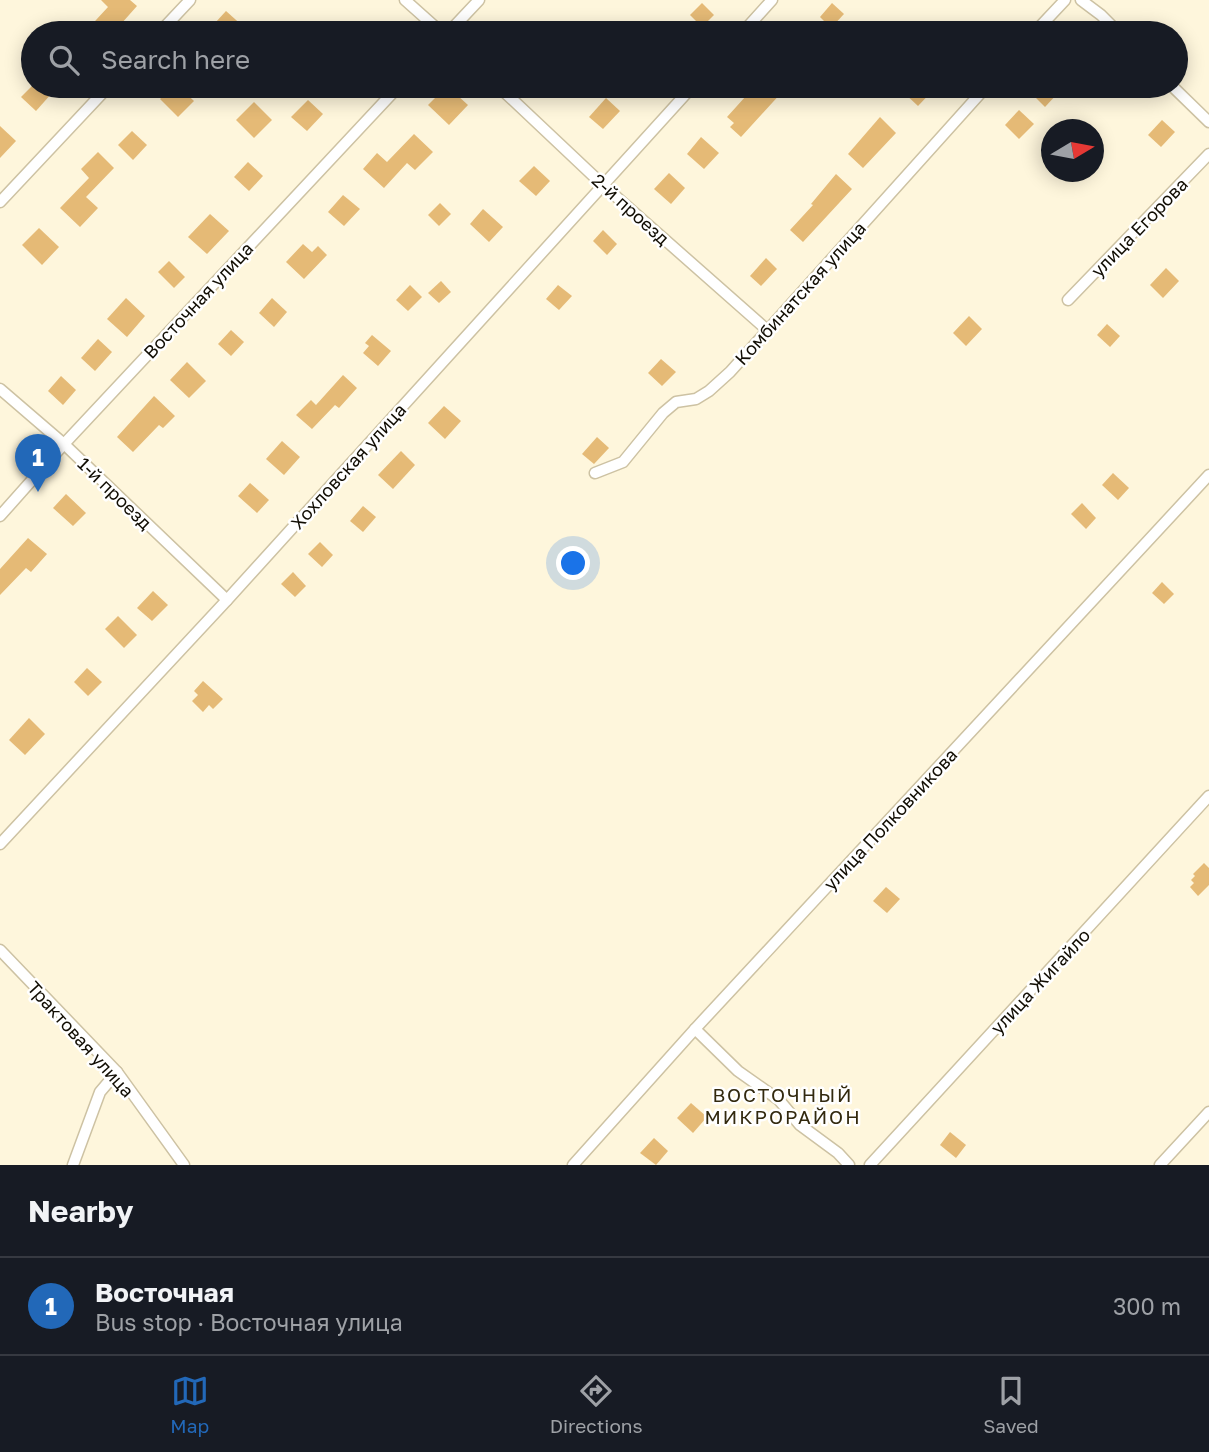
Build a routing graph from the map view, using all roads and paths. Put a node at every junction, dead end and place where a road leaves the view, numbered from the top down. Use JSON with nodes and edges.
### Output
{"nodes":[{"id":1,"x":190,"y":0,"type":"edge"},
{"id":2,"x":405,"y":0,"type":"edge"},
{"id":3,"x":479,"y":0,"type":"edge"},
{"id":4,"x":772,"y":0,"type":"edge"},
{"id":5,"x":1065,"y":0,"type":"edge"},
{"id":6,"x":1081,"y":0,"type":"edge"},
{"id":7,"x":170,"y":21,"type":"edge"},
{"id":8,"x":430,"y":21,"type":"edge"},
{"id":9,"x":457,"y":21,"type":"edge"},
{"id":10,"x":752,"y":21,"type":"edge"},
{"id":11,"x":1045,"y":21,"type":"edge"},
{"id":12,"x":1107,"y":21,"type":"edge"},
{"id":13,"x":98,"y":98,"type":"edge"},
{"id":14,"x":388,"y":98,"type":"edge"},
{"id":15,"x":511,"y":98,"type":"edge"},
{"id":16,"x":682,"y":98,"type":"edge"},
{"id":17,"x":976,"y":98,"type":"edge"},
{"id":18,"x":1184,"y":98,"type":"edge"},
{"id":19,"x":1209,"y":122,"type":"edge"},
{"id":20,"x":1209,"y":154,"type":"edge"},
{"id":21,"x":603,"y":185,"type":"junction"},
{"id":22,"x":0,"y":202,"type":"edge"},
{"id":23,"x":1068,"y":300,"type":"dead end"},
{"id":24,"x":766,"y":329,"type":"junction"},
{"id":25,"x":0,"y":389,"type":"edge"},
{"id":26,"x":64,"y":444,"type":"junction"},
{"id":27,"x":595,"y":473,"type":"dead end"},
{"id":28,"x":1209,"y":475,"type":"edge"},
{"id":29,"x":0,"y":516,"type":"edge"},
{"id":30,"x":226,"y":600,"type":"junction"},
{"id":31,"x":1209,"y":796,"type":"edge"},
{"id":32,"x":0,"y":844,"type":"edge"},
{"id":33,"x":0,"y":950,"type":"edge"},
{"id":34,"x":695,"y":1029,"type":"junction"},
{"id":35,"x":117,"y":1072,"type":"junction"},
{"id":36,"x":1209,"y":1112,"type":"edge"},
{"id":37,"x":73,"y":1165,"type":"edge"},
{"id":38,"x":184,"y":1165,"type":"edge"},
{"id":39,"x":573,"y":1165,"type":"edge"},
{"id":40,"x":849,"y":1165,"type":"edge"},
{"id":41,"x":870,"y":1165,"type":"edge"},
{"id":42,"x":1160,"y":1165,"type":"edge"}],
"edges":[{"from":1,"to":7,"type":"street"},
{"from":2,"to":8,"type":"street"},
{"from":3,"to":9,"type":"street"},
{"from":4,"to":10,"type":"street"},
{"from":5,"to":11,"type":"street"},
{"from":6,"to":12,"type":"street"},
{"from":13,"to":22,"type":"street"},
{"from":14,"to":26,"type":"street","name":"Восточная улица"},
{"from":15,"to":21,"type":"street","name":"2-й проезд"},
{"from":16,"to":21,"type":"street","name":"Хохловская улица"},
{"from":17,"to":24,"type":"street","name":"Комбинатская улица"},
{"from":18,"to":19,"type":"street"},
{"from":20,"to":23,"type":"street","name":"улица Егорова"},
{"from":21,"to":24,"type":"street","name":"2-й проезд"},
{"from":21,"to":30,"type":"street","name":"Хохловская улица"},
{"from":24,"to":27,"type":"street","name":"Комбинатская улица"},
{"from":25,"to":26,"type":"street","name":"1-й проезд"},
{"from":26,"to":29,"type":"street","name":"Восточная улица"},
{"from":26,"to":30,"type":"street","name":"1-й проезд"},
{"from":28,"to":34,"type":"street","name":"улица Полковникова"},
{"from":30,"to":32,"type":"street","name":"Хохловская улица"},
{"from":31,"to":41,"type":"street","name":"улица Жигайло"},
{"from":33,"to":35,"type":"street","name":"Трактовая улица"},
{"from":34,"to":39,"type":"street","name":"улица Полковникова"},
{"from":34,"to":40,"type":"street"},
{"from":35,"to":37,"type":"street"},
{"from":35,"to":38,"type":"street","name":"Трактовая улица"},
{"from":36,"to":42,"type":"street"}]}
